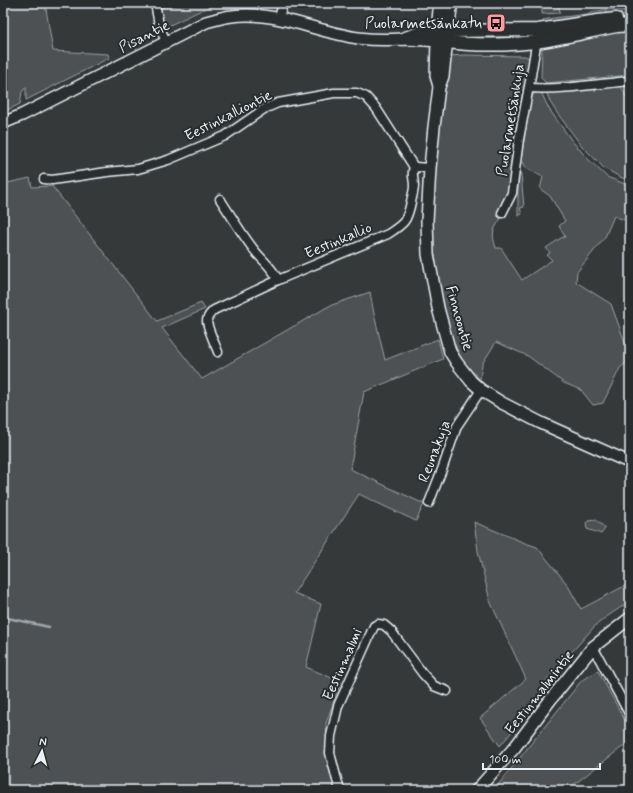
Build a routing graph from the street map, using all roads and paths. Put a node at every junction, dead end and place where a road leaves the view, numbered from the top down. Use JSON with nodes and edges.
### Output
{"nodes":[{"id":1,"x":155,"y":3,"type":"edge"},
{"id":2,"x":283,"y":3,"type":"edge"},
{"id":3,"x":440,"y":3,"type":"edge"},
{"id":4,"x":451,"y":3,"type":"edge"},
{"id":5,"x":279,"y":18,"type":"junction"},
{"id":6,"x":630,"y":19,"type":"edge"},
{"id":7,"x":630,"y":25,"type":"edge"},
{"id":8,"x":538,"y":30,"type":"junction"},
{"id":9,"x":443,"y":37,"type":"junction"},
{"id":10,"x":166,"y":42,"type":"junction"},
{"id":11,"x":537,"y":42,"type":"junction"},
{"id":12,"x":630,"y":81,"type":"edge"},
{"id":13,"x":529,"y":88,"type":"junction"},
{"id":14,"x":3,"y":123,"type":"edge"},
{"id":15,"x":414,"y":167,"type":"junction"},
{"id":16,"x":430,"y":168,"type":"junction"},
{"id":17,"x":44,"y":179,"type":"dead end"},
{"id":18,"x":220,"y":199,"type":"dead end"},
{"id":19,"x":502,"y":213,"type":"dead end"},
{"id":20,"x":278,"y":280,"type":"junction"},
{"id":21,"x":218,"y":352,"type":"dead end"},
{"id":22,"x":481,"y":390,"type":"junction"},
{"id":23,"x":628,"y":463,"type":"edge"},
{"id":24,"x":429,"y":503,"type":"dead end"},
{"id":25,"x":630,"y":618,"type":"edge"},
{"id":26,"x":593,"y":647,"type":"junction"},
{"id":27,"x":447,"y":691,"type":"dead end"},
{"id":28,"x":630,"y":715,"type":"edge"},
{"id":29,"x":340,"y":790,"type":"edge"},
{"id":30,"x":477,"y":790,"type":"edge"}],
"edges":[{"from":1,"to":10,"type":"street"},
{"from":2,"to":5,"type":"street"},
{"from":3,"to":9,"type":"main road","name":"Finnoontie"},
{"from":4,"to":9,"type":"main road","name":"Finnoontie"},
{"from":5,"to":9,"type":"street","name":"Pisantie"},
{"from":5,"to":10,"type":"street","name":"Pisantie"},
{"from":6,"to":8,"type":"main road"},
{"from":7,"to":11,"type":"main road"},
{"from":8,"to":9,"type":"main road"},
{"from":8,"to":11,"type":"street","name":"Puolarmetsänkuja"},
{"from":9,"to":11,"type":"main road"},
{"from":9,"to":16,"type":"street","name":"Finnoontie"},
{"from":10,"to":14,"type":"street","name":"Pisantie"},
{"from":11,"to":13,"type":"street","name":"Puolarmetsänkuja"},
{"from":12,"to":13,"type":"street"},
{"from":13,"to":19,"type":"street","name":"Puolarmetsänkuja"},
{"from":15,"to":16,"type":"street"},
{"from":15,"to":17,"type":"street","name":"Eestinkalliontie"},
{"from":15,"to":20,"type":"street","name":"Eestinkallio"},
{"from":16,"to":22,"type":"street","name":"Finnoontie"},
{"from":18,"to":20,"type":"street"},
{"from":20,"to":21,"type":"street","name":"Eestinkallio"},
{"from":22,"to":23,"type":"street","name":"Finnoontie"},
{"from":22,"to":24,"type":"street","name":"Reunakuja"},
{"from":25,"to":26,"type":"street","name":"Eestinmalmintie"},
{"from":26,"to":28,"type":"street"},
{"from":26,"to":30,"type":"street","name":"Eestinmalmintie"},
{"from":27,"to":29,"type":"street","name":"Eestinmalmi"}]}
